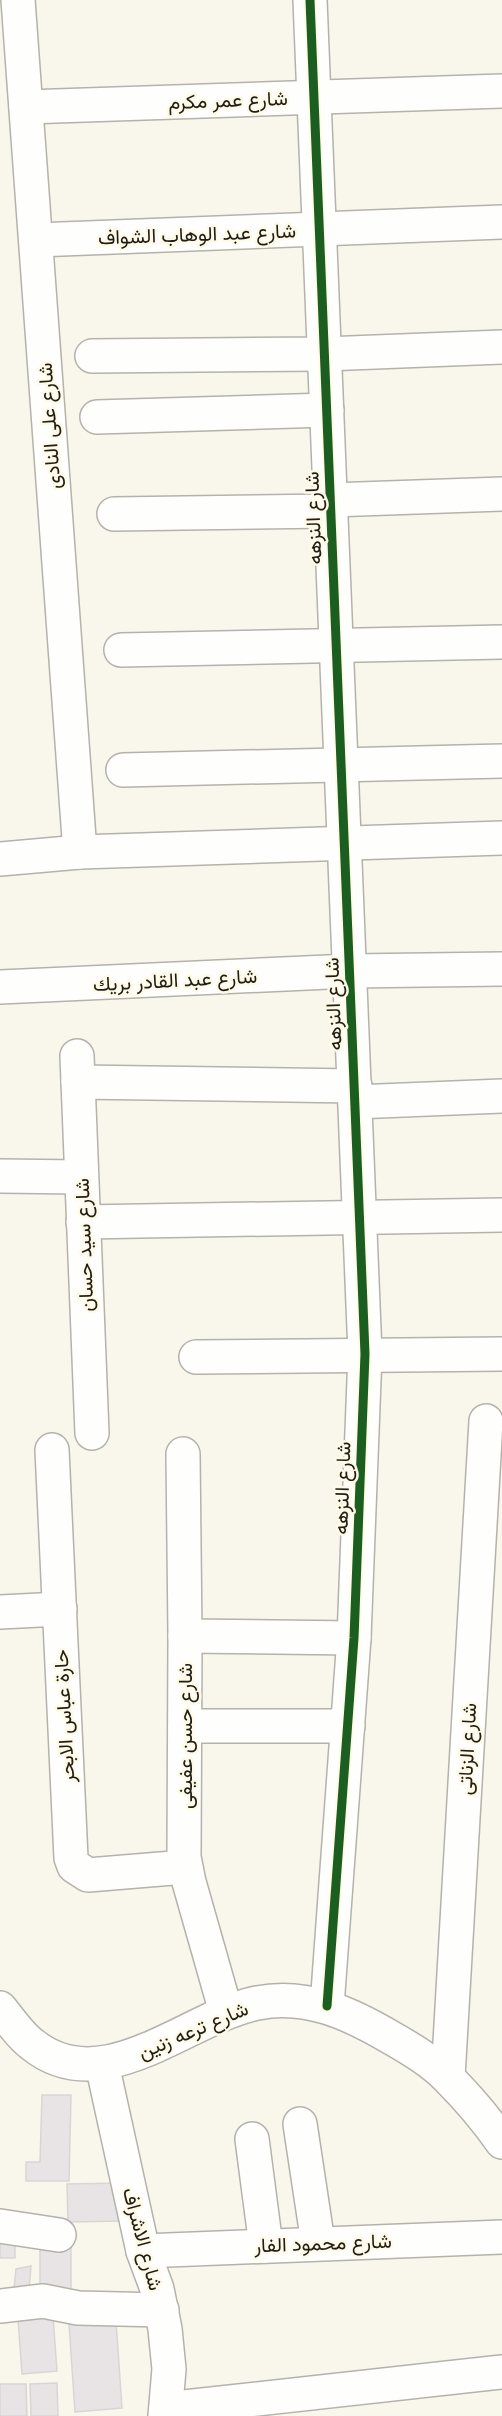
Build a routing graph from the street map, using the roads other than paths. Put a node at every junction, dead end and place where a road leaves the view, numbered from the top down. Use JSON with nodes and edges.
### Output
{"nodes":[{"id":1,"x":18,"y":0,"type":"edge"},
{"id":2,"x":310,"y":0,"type":"edge"},
{"id":3,"x":502,"y":91,"type":"edge"},
{"id":4,"x":314,"y":97,"type":"junction"},
{"id":5,"x":26,"y":107,"type":"junction"},
{"id":6,"x":502,"y":222,"type":"edge"},
{"id":7,"x":320,"y":229,"type":"junction"},
{"id":8,"x":36,"y":240,"type":"junction"},
{"id":9,"x":502,"y":347,"type":"edge"},
{"id":10,"x":325,"y":354,"type":"junction"},
{"id":11,"x":92,"y":356,"type":"dead end"},
{"id":12,"x":327,"y":410,"type":"junction"},
{"id":13,"x":97,"y":417,"type":"dead end"},
{"id":14,"x":502,"y":494,"type":"edge"},
{"id":15,"x":331,"y":505,"type":"junction"},
{"id":16,"x":114,"y":514,"type":"dead end"},
{"id":17,"x":502,"y":642,"type":"edge"},
{"id":18,"x":337,"y":645,"type":"junction"},
{"id":19,"x":121,"y":650,"type":"dead end"},
{"id":20,"x":502,"y":761,"type":"edge"},
{"id":21,"x":341,"y":765,"type":"junction"},
{"id":22,"x":123,"y":770,"type":"dead end"},
{"id":23,"x":502,"y":838,"type":"edge"},
{"id":24,"x":345,"y":842,"type":"junction"},
{"id":25,"x":80,"y":852,"type":"junction"},
{"id":26,"x":0,"y":859,"type":"edge"},
{"id":27,"x":502,"y":969,"type":"edge"},
{"id":28,"x":350,"y":971,"type":"junction"},
{"id":29,"x":0,"y":987,"type":"edge"},
{"id":30,"x":355,"y":1094,"type":"junction"},
{"id":31,"x":502,"y":1096,"type":"edge"},
{"id":32,"x":0,"y":1176,"type":"edge"},
{"id":33,"x":81,"y":1177,"type":"junction"},
{"id":34,"x":502,"y":1215,"type":"edge"},
{"id":35,"x":360,"y":1219,"type":"junction"},
{"id":36,"x":83,"y":1222,"type":"junction"},
{"id":37,"x":365,"y":1354,"type":"junction"},
{"id":38,"x":502,"y":1354,"type":"edge"},
{"id":39,"x":196,"y":1357,"type":"dead end"},
{"id":40,"x":486,"y":1421,"type":"dead end"},
{"id":41,"x":92,"y":1433,"type":"dead end"},
{"id":42,"x":52,"y":1450,"type":"dead end"},
{"id":43,"x":183,"y":1454,"type":"dead end"},
{"id":44,"x":60,"y":1609,"type":"junction"},
{"id":45,"x":0,"y":1612,"type":"edge"},
{"id":46,"x":185,"y":1636,"type":"junction"},
{"id":47,"x":354,"y":1638,"type":"junction"},
{"id":48,"x":185,"y":1725,"type":"junction"},
{"id":49,"x":348,"y":1726,"type":"junction"},
{"id":50,"x":185,"y":1868,"type":"junction"},
{"id":51,"x":327,"y":2006,"type":"junction"},
{"id":52,"x":0,"y":2008,"type":"edge"},
{"id":53,"x":225,"y":2012,"type":"junction"},
{"id":54,"x":102,"y":2064,"type":"junction"},
{"id":55,"x":448,"y":2077,"type":"junction"},
{"id":56,"x":300,"y":2124,"type":"dead end"},
{"id":57,"x":252,"y":2139,"type":"dead end"},
{"id":58,"x":502,"y":2142,"type":"edge"},
{"id":59,"x":0,"y":2226,"type":"edge"},
{"id":60,"x":59,"y":2235,"type":"dead end"},
{"id":61,"x":502,"y":2237,"type":"edge"},
{"id":62,"x":318,"y":2243,"type":"junction"},
{"id":63,"x":266,"y":2246,"type":"junction"},
{"id":64,"x":144,"y":2251,"type":"junction"},
{"id":65,"x":0,"y":2306,"type":"edge"},
{"id":66,"x":162,"y":2310,"type":"junction"},
{"id":67,"x":502,"y":2372,"type":"edge"},
{"id":68,"x":165,"y":2412,"type":"edge"}],
"edges":[{"from":1,"to":5,"type":"street","name":"شارع على النادى"},
{"from":2,"to":4,"type":"street","name":"شارع النزهه"},
{"from":3,"to":4,"type":"street","name":"شارع عمر مكرم"},
{"from":4,"to":5,"type":"street","name":"شارع عمر مكرم"},
{"from":4,"to":7,"type":"street","name":"شارع النزهه"},
{"from":5,"to":8,"type":"street","name":"شارع على النادى"},
{"from":6,"to":7,"type":"street","name":"شارع عبد الوهاب الشواف"},
{"from":7,"to":8,"type":"street","name":"شارع عبد الوهاب الشواف"},
{"from":7,"to":10,"type":"street","name":"شارع النزهه"},
{"from":8,"to":25,"type":"street","name":"شارع على النادى"},
{"from":9,"to":10,"type":"street"},
{"from":10,"to":11,"type":"street"},
{"from":10,"to":12,"type":"street","name":"شارع النزهه"},
{"from":12,"to":13,"type":"street"},
{"from":12,"to":15,"type":"street","name":"شارع النزهه"},
{"from":14,"to":15,"type":"street"},
{"from":15,"to":16,"type":"street"},
{"from":15,"to":18,"type":"street","name":"شارع النزهه"},
{"from":17,"to":18,"type":"street"},
{"from":18,"to":19,"type":"street"},
{"from":18,"to":21,"type":"street","name":"شارع النزهه"},
{"from":20,"to":21,"type":"street"},
{"from":21,"to":22,"type":"street"},
{"from":21,"to":24,"type":"street","name":"شارع النزهه"},
{"from":23,"to":24,"type":"street"},
{"from":24,"to":25,"type":"street"},
{"from":24,"to":28,"type":"street","name":"شارع النزهه"},
{"from":25,"to":26,"type":"street"},
{"from":27,"to":28,"type":"street","name":"شارع عبد القادر بريك"},
{"from":28,"to":29,"type":"street","name":"شارع عبد القادر بريك"},
{"from":28,"to":30,"type":"street","name":"شارع النزهه"},
{"from":30,"to":31,"type":"street"},
{"from":30,"to":33,"type":"street","name":"شارع سيد حسان"},
{"from":30,"to":35,"type":"street","name":"شارع النزهه"},
{"from":32,"to":33,"type":"street"},
{"from":33,"to":36,"type":"street","name":"شارع سيد حسان"},
{"from":34,"to":35,"type":"street"},
{"from":35,"to":36,"type":"street"},
{"from":35,"to":37,"type":"street","name":"شارع النزهه"},
{"from":36,"to":41,"type":"street","name":"شارع سيد حسان"},
{"from":37,"to":38,"type":"street"},
{"from":37,"to":39,"type":"street"},
{"from":37,"to":47,"type":"street","name":"شارع النزهه"},
{"from":40,"to":55,"type":"street","name":"شارع الزناتى"},
{"from":42,"to":44,"type":"street","name":"حارة عباس الابحر"},
{"from":43,"to":46,"type":"street","name":"شارع حسن عفيفى"},
{"from":44,"to":45,"type":"street"},
{"from":44,"to":50,"type":"street","name":"حارة عباس الابحر"},
{"from":46,"to":47,"type":"street"},
{"from":46,"to":48,"type":"street","name":"شارع حسن عفيفى"},
{"from":47,"to":49,"type":"street","name":"شارع النزهه"},
{"from":48,"to":49,"type":"street"},
{"from":48,"to":50,"type":"street","name":"شارع حسن عفيفى"},
{"from":49,"to":51,"type":"street","name":"شارع النزهه"},
{"from":50,"to":53,"type":"street","name":"شارع حسن عفيفى"},
{"from":51,"to":53,"type":"street","name":"شارع ترعه زنين"},
{"from":51,"to":55,"type":"street","name":"شارع ترعه زنين"},
{"from":52,"to":54,"type":"street","name":"شارع ترعه زنين"},
{"from":53,"to":54,"type":"street","name":"شارع ترعه زنين"},
{"from":54,"to":64,"type":"street","name":"شارع الاشراف"},
{"from":55,"to":58,"type":"street","name":"شارع ترعه زنين"},
{"from":56,"to":62,"type":"street"},
{"from":57,"to":63,"type":"street"},
{"from":59,"to":60,"type":"street"},
{"from":61,"to":62,"type":"street","name":"شارع محمود الفار"},
{"from":62,"to":63,"type":"street","name":"شارع محمود الفار"},
{"from":63,"to":64,"type":"street","name":"شارع محمود الفار"},
{"from":64,"to":66,"type":"street","name":"شارع الاشراف"},
{"from":65,"to":66,"type":"street"},
{"from":66,"to":68,"type":"street","name":"شارع الاشراف"},
{"from":67,"to":68,"type":"street"}]}
